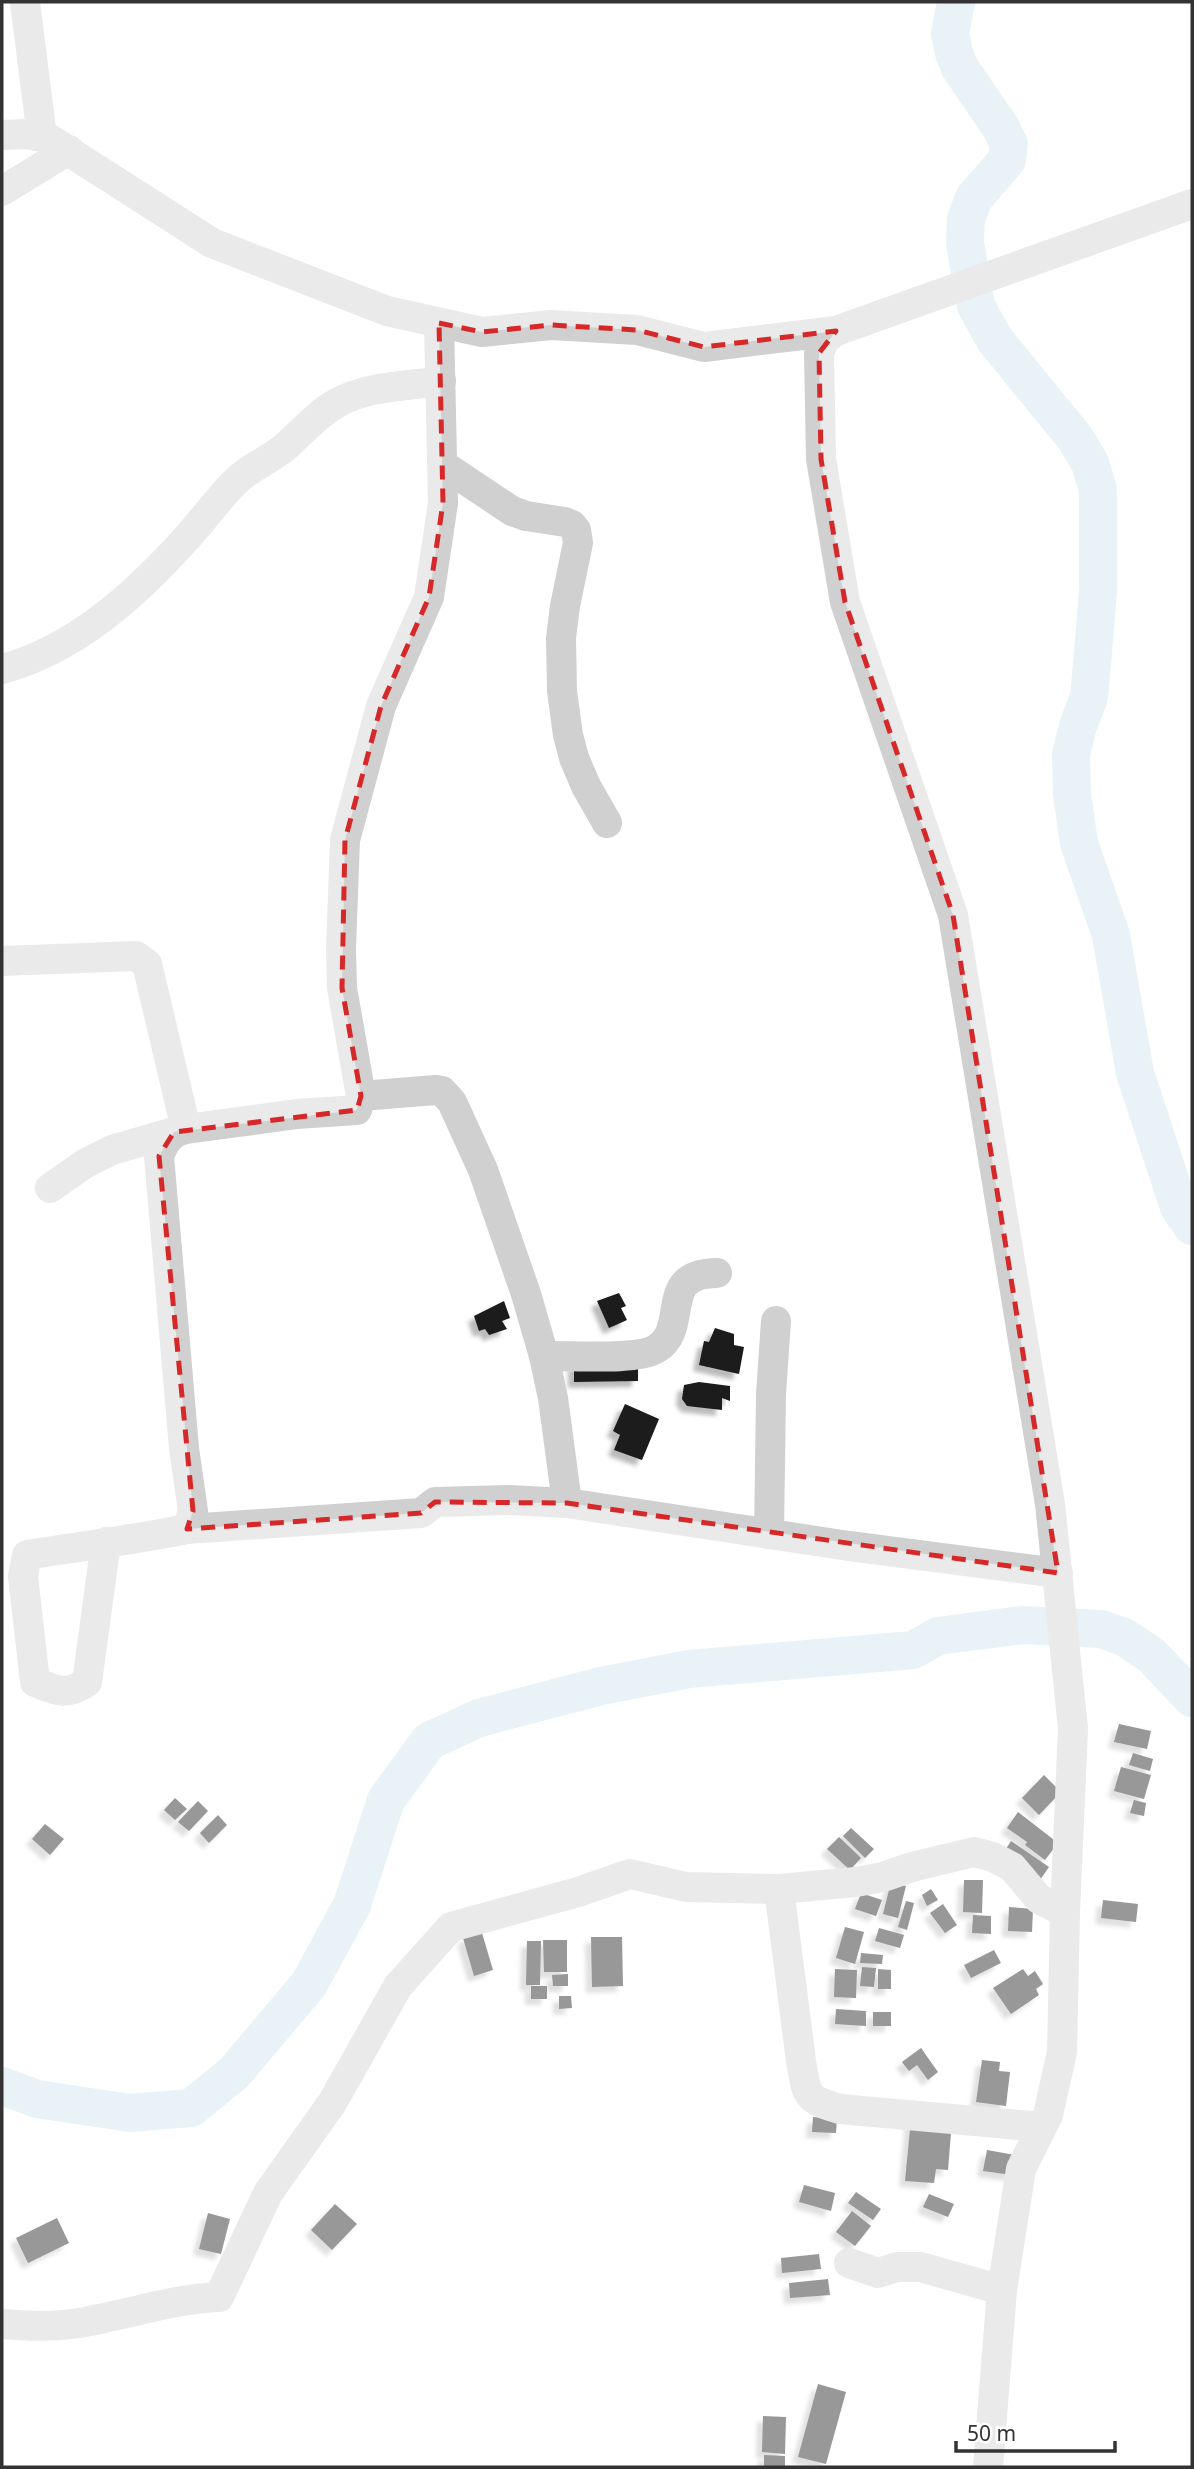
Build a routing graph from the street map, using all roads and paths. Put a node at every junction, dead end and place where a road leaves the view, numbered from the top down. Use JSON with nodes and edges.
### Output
{"nodes":[{"id":1,"x":24,"y":2,"type":"edge"},
{"id":2,"x":2,"y":135,"type":"edge"},
{"id":3,"x":42,"y":137,"type":"junction"},
{"id":4,"x":69,"y":150,"type":"junction"},
{"id":5,"x":2,"y":191,"type":"edge"},
{"id":6,"x":1192,"y":204,"type":"edge"},
{"id":7,"x":439,"y":323,"type":"junction"},
{"id":8,"x":836,"y":331,"type":"junction"},
{"id":9,"x":441,"y":381,"type":"junction"},
{"id":10,"x":443,"y":465,"type":"junction"},
{"id":11,"x":2,"y":669,"type":"edge"},
{"id":12,"x":607,"y":823,"type":"dead end"},
{"id":13,"x":2,"y":961,"type":"edge"},
{"id":14,"x":361,"y":1096,"type":"junction"},
{"id":15,"x":180,"y":1131,"type":"junction"},
{"id":16,"x":50,"y":1188,"type":"dead end"},
{"id":17,"x":717,"y":1273,"type":"dead end"},
{"id":18,"x":776,"y":1321,"type":"dead end"},
{"id":19,"x":544,"y":1356,"type":"junction"},
{"id":20,"x":567,"y":1503,"type":"junction"},
{"id":21,"x":187,"y":1529,"type":"junction"},
{"id":22,"x":769,"y":1534,"type":"junction"},
{"id":23,"x":106,"y":1542,"type":"junction"},
{"id":24,"x":1059,"y":1583,"type":"junction"},
{"id":25,"x":779,"y":1889,"type":"junction"},
{"id":26,"x":1065,"y":1912,"type":"junction"},
{"id":27,"x":1042,"y":2127,"type":"junction"},
{"id":28,"x":849,"y":2263,"type":"dead end"},
{"id":29,"x":1002,"y":2290,"type":"junction"},
{"id":30,"x":2,"y":2323,"type":"edge"},
{"id":31,"x":988,"y":2467,"type":"edge"}],
"edges":[{"from":1,"to":3,"type":"street"},
{"from":2,"to":3,"type":"street"},
{"from":3,"to":4,"type":"street"},
{"from":4,"to":5,"type":"street"},
{"from":4,"to":7,"type":"street"},
{"from":6,"to":8,"type":"street"},
{"from":7,"to":8,"type":"street"},
{"from":7,"to":9,"type":"street"},
{"from":8,"to":24,"type":"street"},
{"from":9,"to":10,"type":"street"},
{"from":9,"to":11,"type":"street"},
{"from":10,"to":12,"type":"street"},
{"from":10,"to":14,"type":"street"},
{"from":13,"to":15,"type":"street"},
{"from":14,"to":15,"type":"street"},
{"from":14,"to":19,"type":"street"},
{"from":15,"to":16,"type":"street"},
{"from":15,"to":21,"type":"street"},
{"from":17,"to":19,"type":"street"},
{"from":18,"to":22,"type":"street"},
{"from":19,"to":20,"type":"street"},
{"from":20,"to":21,"type":"street"},
{"from":20,"to":22,"type":"street"},
{"from":21,"to":23,"type":"street"},
{"from":22,"to":24,"type":"street"},
{"from":23,"to":23,"type":"street"},
{"from":24,"to":26,"type":"street"},
{"from":25,"to":26,"type":"street"},
{"from":25,"to":27,"type":"street"},
{"from":25,"to":30,"type":"street"},
{"from":26,"to":27,"type":"street"},
{"from":27,"to":29,"type":"street"},
{"from":28,"to":29,"type":"street"},
{"from":29,"to":31,"type":"street"}]}
